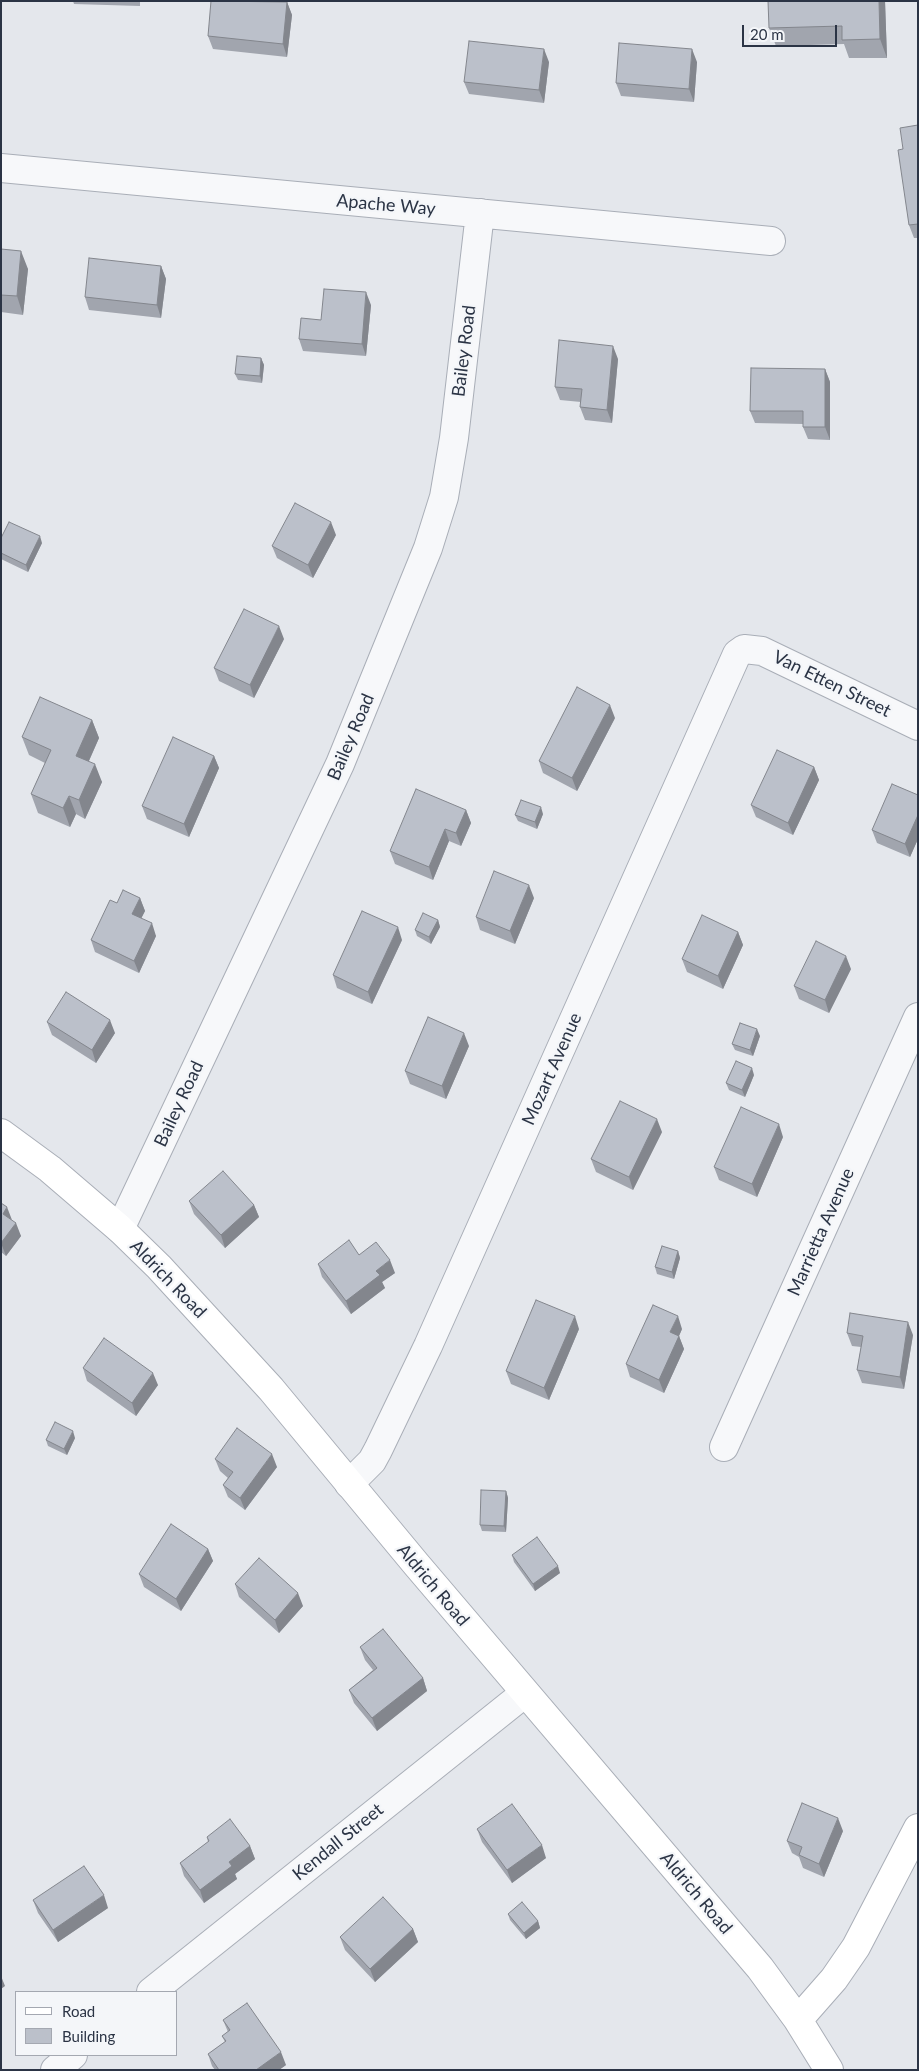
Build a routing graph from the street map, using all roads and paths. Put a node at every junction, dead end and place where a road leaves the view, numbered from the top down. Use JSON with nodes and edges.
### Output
{"nodes":[{"id":1,"x":1,"y":168,"type":"edge"},
{"id":2,"x":480,"y":213,"type":"junction"},
{"id":3,"x":771,"y":241,"type":"dead end"},
{"id":4,"x":744,"y":649,"type":"joint"},
{"id":5,"x":918,"y":726,"type":"edge"},
{"id":6,"x":918,"y":1017,"type":"edge"},
{"id":7,"x":1,"y":1133,"type":"edge"},
{"id":8,"x":120,"y":1229,"type":"junction"},
{"id":9,"x":724,"y":1447,"type":"dead end"},
{"id":10,"x":349,"y":1484,"type":"junction"},
{"id":11,"x":525,"y":1692,"type":"junction"},
{"id":12,"x":918,"y":1828,"type":"edge"},
{"id":13,"x":152,"y":1991,"type":"edge"},
{"id":14,"x":798,"y":2020,"type":"junction"},
{"id":15,"x":72,"y":2056,"type":"edge"},
{"id":16,"x":55,"y":2070,"type":"edge"},
{"id":17,"x":830,"y":2070,"type":"edge"}],
"edges":[{"from":1,"to":2,"type":"street","name":"Apache Way"},
{"from":2,"to":3,"type":"street","name":"Apache Way"},
{"from":2,"to":8,"type":"street","name":"Bailey Road"},
{"from":4,"to":5,"type":"street","name":"Van Etten Street"},
{"from":4,"to":10,"type":"street","name":"Mozart Avenue"},
{"from":6,"to":9,"type":"street","name":"Marrietta Avenue"},
{"from":7,"to":8,"type":"street","name":"Aldrich Road"},
{"from":8,"to":10,"type":"street","name":"Aldrich Road"},
{"from":10,"to":11,"type":"street","name":"Aldrich Road"},
{"from":11,"to":13,"type":"street","name":"Kendall Street"},
{"from":11,"to":14,"type":"street","name":"Aldrich Road"},
{"from":12,"to":14,"type":"street"},
{"from":14,"to":17,"type":"street","name":"Aldrich Road"},
{"from":15,"to":16,"type":"street"}]}
